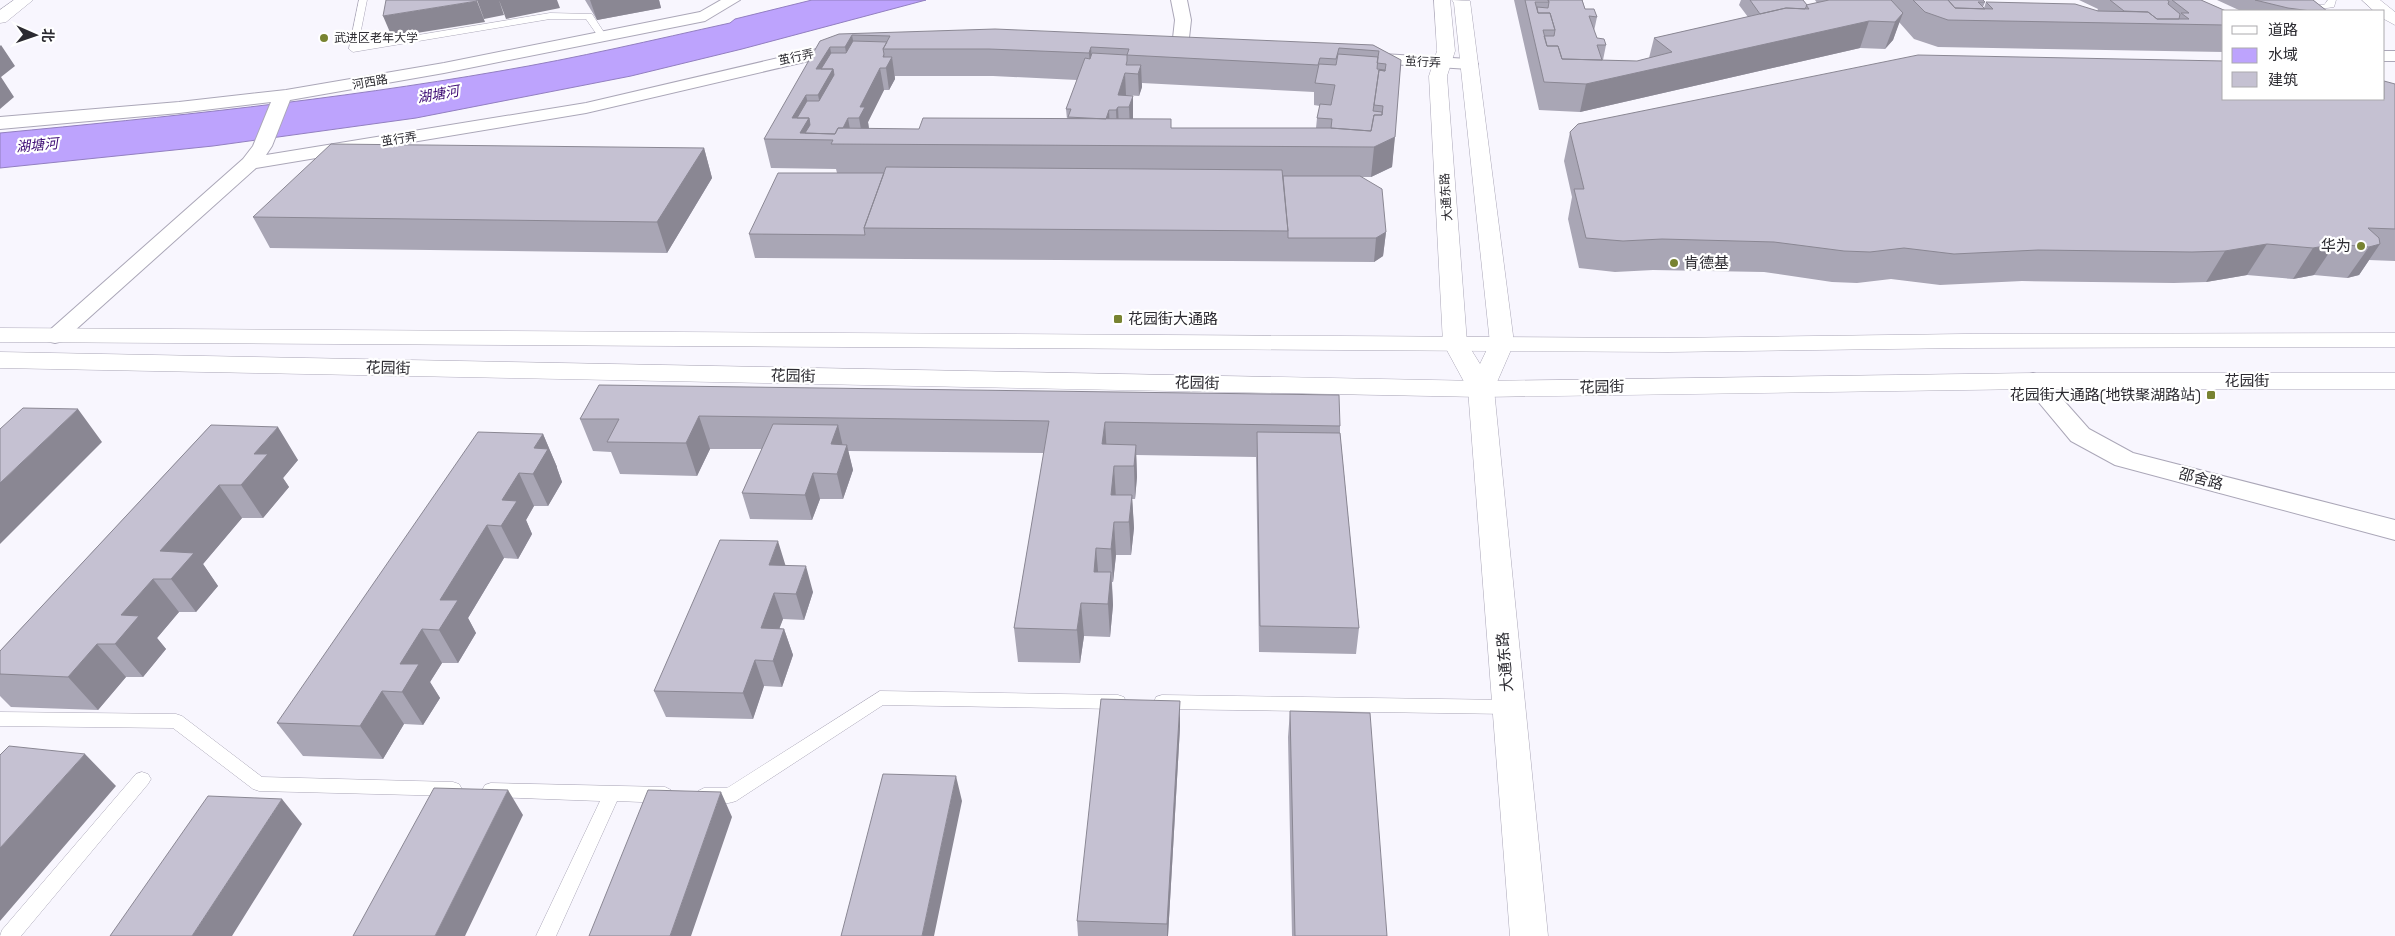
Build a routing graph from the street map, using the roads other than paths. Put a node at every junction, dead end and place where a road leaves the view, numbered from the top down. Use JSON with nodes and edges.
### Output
{"nodes":[{"id":1,"x":25,"y":0,"type":"edge"},
{"id":2,"x":363,"y":0,"type":"edge"},
{"id":3,"x":732,"y":0,"type":"edge"},
{"id":4,"x":1179,"y":0,"type":"edge"},
{"id":5,"x":1442,"y":0,"type":"edge"},
{"id":6,"x":1460,"y":0,"type":"edge"},
{"id":7,"x":2332,"y":0,"type":"edge"},
{"id":8,"x":2370,"y":0,"type":"edge"},
{"id":9,"x":2294,"y":7,"type":"edge"},
{"id":10,"x":2382,"y":10,"type":"edge"},
{"id":11,"x":2385,"y":12,"type":"edge"},
{"id":12,"x":0,"y":18,"type":"edge"},
{"id":13,"x":2395,"y":20,"type":"edge"},
{"id":14,"x":604,"y":37,"type":"junction"},
{"id":15,"x":868,"y":44,"type":"edge"},
{"id":16,"x":1161,"y":46,"type":"edge"},
{"id":17,"x":1180,"y":46,"type":"junction"},
{"id":18,"x":1199,"y":48,"type":"edge"},
{"id":19,"x":1345,"y":57,"type":"edge"},
{"id":20,"x":1442,"y":63,"type":"junction"},
{"id":21,"x":1469,"y":64,"type":"junction"},
{"id":22,"x":282,"y":99,"type":"junction"},
{"id":23,"x":0,"y":123,"type":"edge"},
{"id":24,"x":262,"y":146,"type":"joint"},
{"id":25,"x":250,"y":163,"type":"junction"},
{"id":26,"x":0,"y":335,"type":"edge"},
{"id":27,"x":55,"y":336,"type":"junction"},
{"id":28,"x":2395,"y":340,"type":"edge"},
{"id":29,"x":1455,"y":343,"type":"junction"},
{"id":30,"x":1502,"y":343,"type":"junction"},
{"id":31,"x":0,"y":360,"type":"edge"},
{"id":32,"x":2032,"y":381,"type":"junction"},
{"id":33,"x":2395,"y":381,"type":"edge"},
{"id":34,"x":1481,"y":389,"type":"junction"},
{"id":35,"x":2395,"y":530,"type":"edge"},
{"id":36,"x":1130,"y":702,"type":"edge"},
{"id":37,"x":1150,"y":702,"type":"edge"},
{"id":38,"x":1509,"y":707,"type":"junction"},
{"id":39,"x":0,"y":719,"type":"edge"},
{"id":40,"x":142,"y":779,"type":"dead end"},
{"id":41,"x":612,"y":793,"type":"junction"},
{"id":42,"x":9,"y":936,"type":"edge"},
{"id":43,"x":546,"y":936,"type":"edge"},
{"id":44,"x":1529,"y":936,"type":"edge"}],
"edges":[{"from":1,"to":12,"type":"main road"},
{"from":2,"to":14,"type":"lane"},
{"from":3,"to":14,"type":"street","name":"河西路"},
{"from":4,"to":17,"type":"street"},
{"from":5,"to":20,"type":"main road","name":"大通东路"},
{"from":6,"to":21,"type":"main road"},
{"from":7,"to":9,"type":"lane"},
{"from":8,"to":10,"type":"main road"},
{"from":11,"to":13,"type":"main road"},
{"from":14,"to":22,"type":"street","name":"河西路"},
{"from":15,"to":25,"type":"street","name":"茧行弄"},
{"from":16,"to":17,"type":"street"},
{"from":17,"to":18,"type":"street"},
{"from":19,"to":20,"type":"street","name":"茧行弄"},
{"from":20,"to":21,"type":"street","name":"茧行弄"},
{"from":20,"to":29,"type":"main road","name":"大通东路"},
{"from":21,"to":30,"type":"main road"},
{"from":22,"to":23,"type":"street","name":"河西路"},
{"from":22,"to":24,"type":"street"},
{"from":24,"to":25,"type":"street"},
{"from":25,"to":27,"type":"street"},
{"from":26,"to":27,"type":"main road","name":"花园街"},
{"from":27,"to":29,"type":"main road","name":"花园街"},
{"from":28,"to":30,"type":"main road","name":"花园街"},
{"from":29,"to":30,"type":"main road","name":"花园街"},
{"from":29,"to":34,"type":"main road","name":"大通东路"},
{"from":30,"to":34,"type":"main road","name":"大通东路"},
{"from":31,"to":34,"type":"main road","name":"花园街"},
{"from":32,"to":33,"type":"main road","name":"花园街"},
{"from":32,"to":34,"type":"main road","name":"花园街"},
{"from":32,"to":35,"type":"street","name":"邵舍路"},
{"from":34,"to":38,"type":"main road","name":"大通东路"},
{"from":36,"to":41,"type":"lane"},
{"from":37,"to":38,"type":"lane"},
{"from":38,"to":44,"type":"main road","name":"大通东路"},
{"from":39,"to":41,"type":"lane"},
{"from":40,"to":42,"type":"lane"},
{"from":41,"to":43,"type":"lane"}]}
